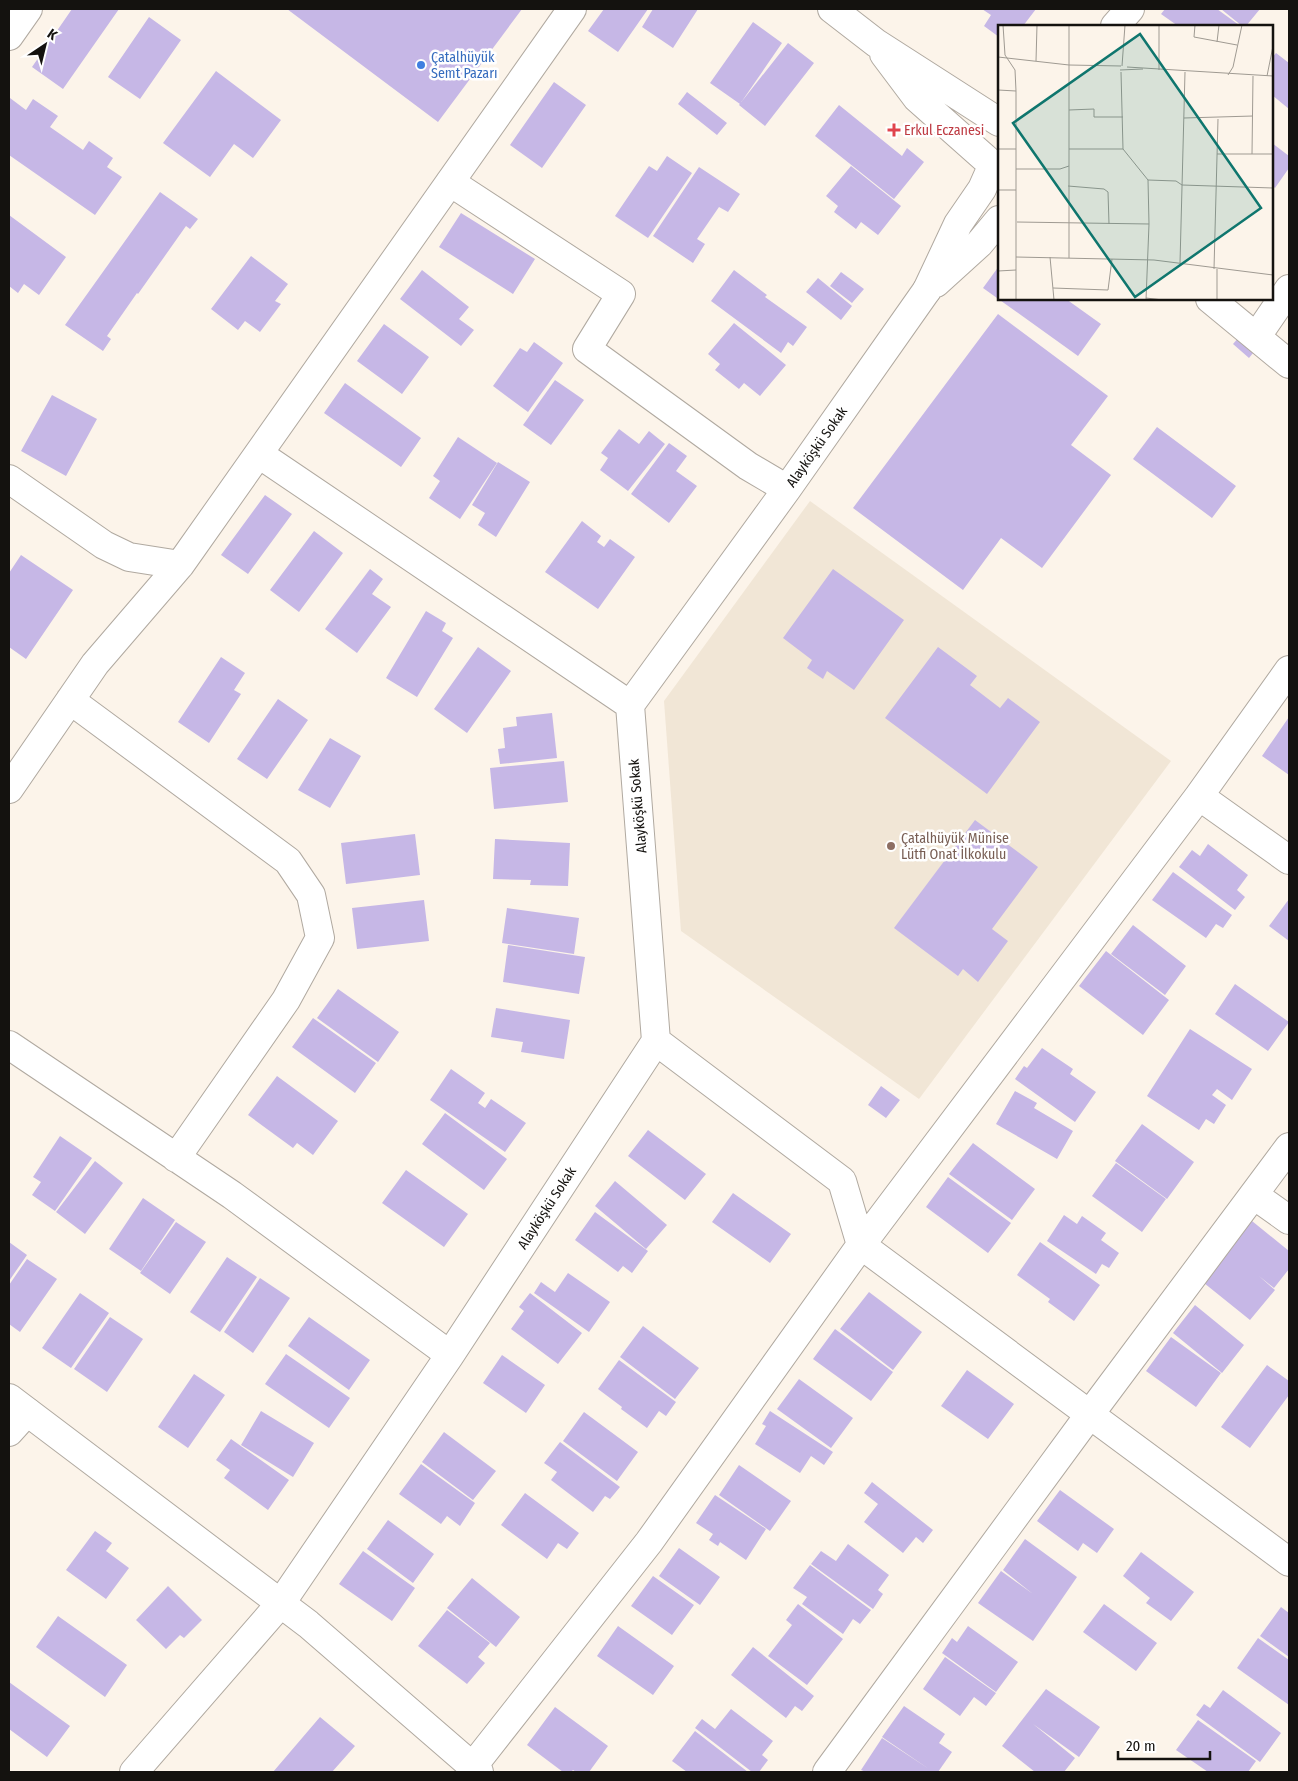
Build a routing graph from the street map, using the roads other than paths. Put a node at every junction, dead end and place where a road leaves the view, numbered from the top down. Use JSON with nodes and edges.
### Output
{"nodes":[{"id":1,"x":28,"y":9,"type":"edge"},
{"id":2,"x":572,"y":9,"type":"edge"},
{"id":3,"x":832,"y":9,"type":"edge"},
{"id":4,"x":1130,"y":9,"type":"edge"},
{"id":5,"x":1138,"y":9,"type":"edge"},
{"id":6,"x":1116,"y":25,"type":"edge"},
{"id":7,"x":1130,"y":25,"type":"edge"},
{"id":8,"x":9,"y":36,"type":"edge"},
{"id":9,"x":876,"y":43,"type":"junction"},
{"id":10,"x":998,"y":121,"type":"edge"},
{"id":11,"x":994,"y":164,"type":"edge"},
{"id":12,"x":450,"y":182,"type":"junction"},
{"id":13,"x":998,"y":221,"type":"edge"},
{"id":14,"x":1289,"y":289,"type":"edge"},
{"id":15,"x":927,"y":290,"type":"junction"},
{"id":16,"x":1211,"y":300,"type":"edge"},
{"id":17,"x":1257,"y":336,"type":"junction"},
{"id":18,"x":1289,"y":364,"type":"edge"},
{"id":19,"x":259,"y":454,"type":"junction"},
{"id":20,"x":9,"y":479,"type":"edge"},
{"id":21,"x":787,"y":489,"type":"junction"},
{"id":22,"x":180,"y":565,"type":"junction"},
{"id":23,"x":1289,"y":670,"type":"edge"},
{"id":24,"x":70,"y":700,"type":"junction"},
{"id":25,"x":630,"y":705,"type":"junction"},
{"id":26,"x":9,"y":789,"type":"edge"},
{"id":27,"x":1199,"y":796,"type":"junction"},
{"id":28,"x":1289,"y":860,"type":"edge"},
{"id":29,"x":656,"y":1041,"type":"junction"},
{"id":30,"x":9,"y":1045,"type":"edge"},
{"id":31,"x":1289,"y":1147,"type":"edge"},
{"id":32,"x":176,"y":1158,"type":"junction"},
{"id":33,"x":1254,"y":1195,"type":"junction"},
{"id":34,"x":1289,"y":1220,"type":"edge"},
{"id":35,"x":861,"y":1245,"type":"junction"},
{"id":36,"x":450,"y":1355,"type":"junction"},
{"id":37,"x":18,"y":1405,"type":"edge"},
{"id":38,"x":1090,"y":1414,"type":"junction"},
{"id":39,"x":9,"y":1432,"type":"edge"},
{"id":40,"x":1289,"y":1562,"type":"edge"},
{"id":41,"x":281,"y":1603,"type":"junction"},
{"id":42,"x":476,"y":1769,"type":"edge"},
{"id":43,"x":134,"y":1772,"type":"edge"},
{"id":44,"x":827,"y":1772,"type":"edge"}],
"edges":[{"from":1,"to":8,"type":"street"},
{"from":2,"to":12,"type":"street"},
{"from":3,"to":9,"type":"street"},
{"from":4,"to":6,"type":"street"},
{"from":5,"to":7,"type":"street"},
{"from":9,"to":10,"type":"street"},
{"from":9,"to":11,"type":"street"},
{"from":11,"to":15,"type":"street"},
{"from":12,"to":19,"type":"street"},
{"from":12,"to":21,"type":"street"},
{"from":13,"to":15,"type":"street"},
{"from":14,"to":17,"type":"street"},
{"from":15,"to":21,"type":"street","name":"Alayköşkü Sokak"},
{"from":16,"to":17,"type":"street"},
{"from":17,"to":18,"type":"street"},
{"from":19,"to":22,"type":"street"},
{"from":19,"to":25,"type":"street"},
{"from":20,"to":22,"type":"street"},
{"from":21,"to":25,"type":"street","name":"Alayköşkü Sokak"},
{"from":22,"to":24,"type":"street"},
{"from":23,"to":27,"type":"street"},
{"from":24,"to":26,"type":"street"},
{"from":24,"to":32,"type":"street"},
{"from":25,"to":29,"type":"street","name":"Alayköşkü Sokak"},
{"from":27,"to":28,"type":"street"},
{"from":27,"to":35,"type":"street"},
{"from":29,"to":35,"type":"street"},
{"from":29,"to":36,"type":"street","name":"Alayköşkü Sokak"},
{"from":30,"to":32,"type":"street"},
{"from":31,"to":33,"type":"street"},
{"from":32,"to":36,"type":"street"},
{"from":33,"to":34,"type":"street"},
{"from":33,"to":38,"type":"street"},
{"from":35,"to":38,"type":"street"},
{"from":35,"to":42,"type":"street"},
{"from":36,"to":41,"type":"street","name":"Alayköşkü Sokak"},
{"from":37,"to":39,"type":"street"},
{"from":37,"to":41,"type":"street"},
{"from":38,"to":40,"type":"street"},
{"from":38,"to":44,"type":"street"},
{"from":41,"to":42,"type":"street"},
{"from":41,"to":43,"type":"street","name":"Alayköşkü Sokak"}]}
